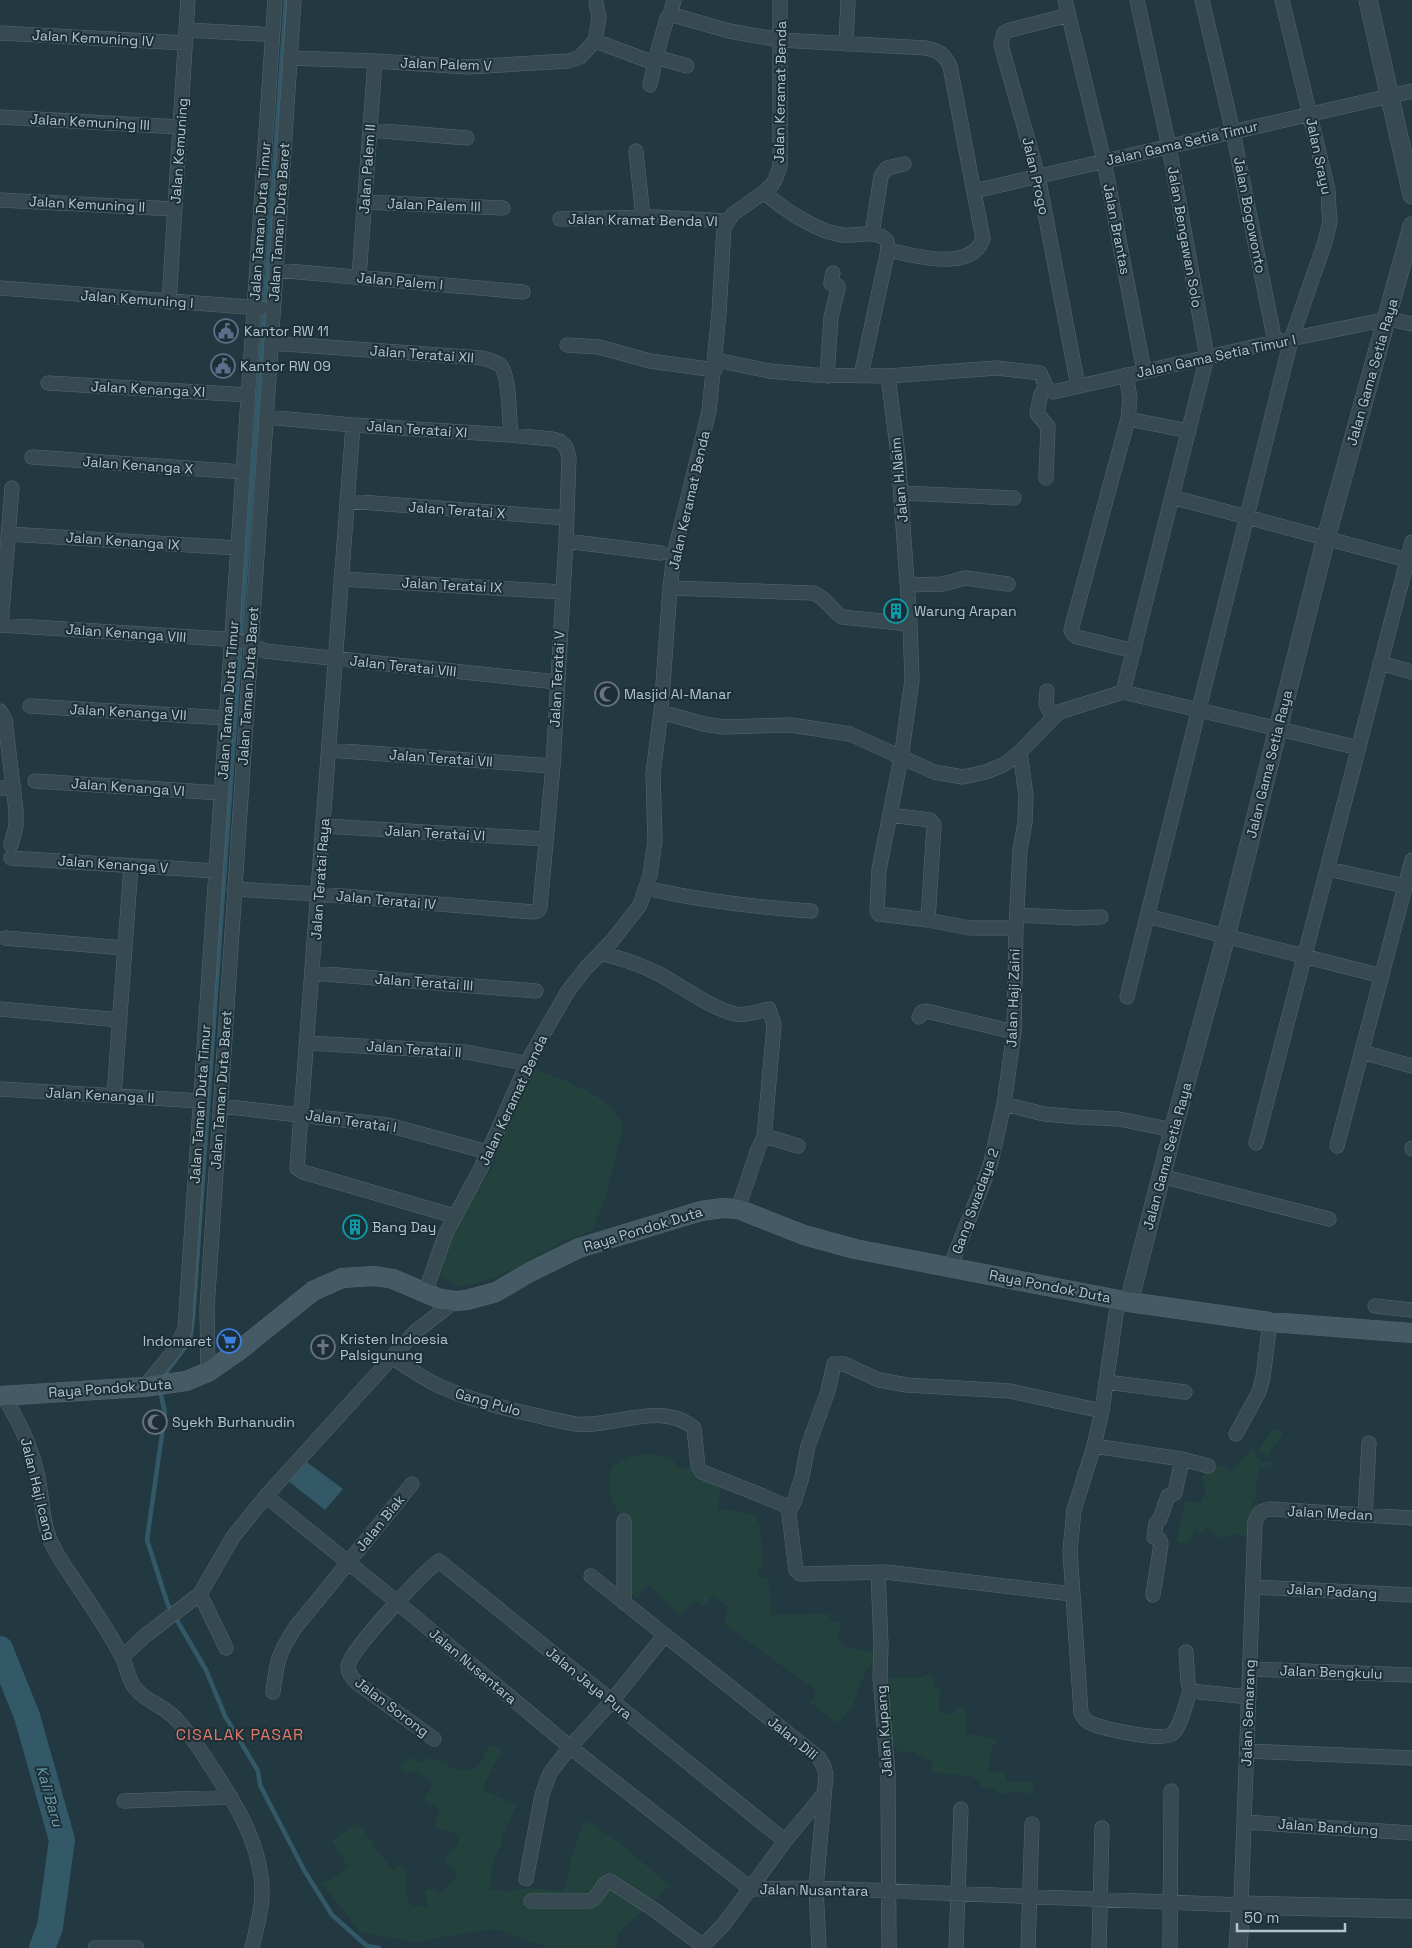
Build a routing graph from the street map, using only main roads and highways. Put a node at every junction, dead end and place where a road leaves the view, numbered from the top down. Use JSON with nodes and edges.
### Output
{"nodes":[{"id":1,"x":1412,"y":1333,"type":"edge"},
{"id":2,"x":1,"y":1396,"type":"edge"}],
"edges":[{"from":1,"to":2,"type":"main road","name":"Raya Pondok Duta"}]}
